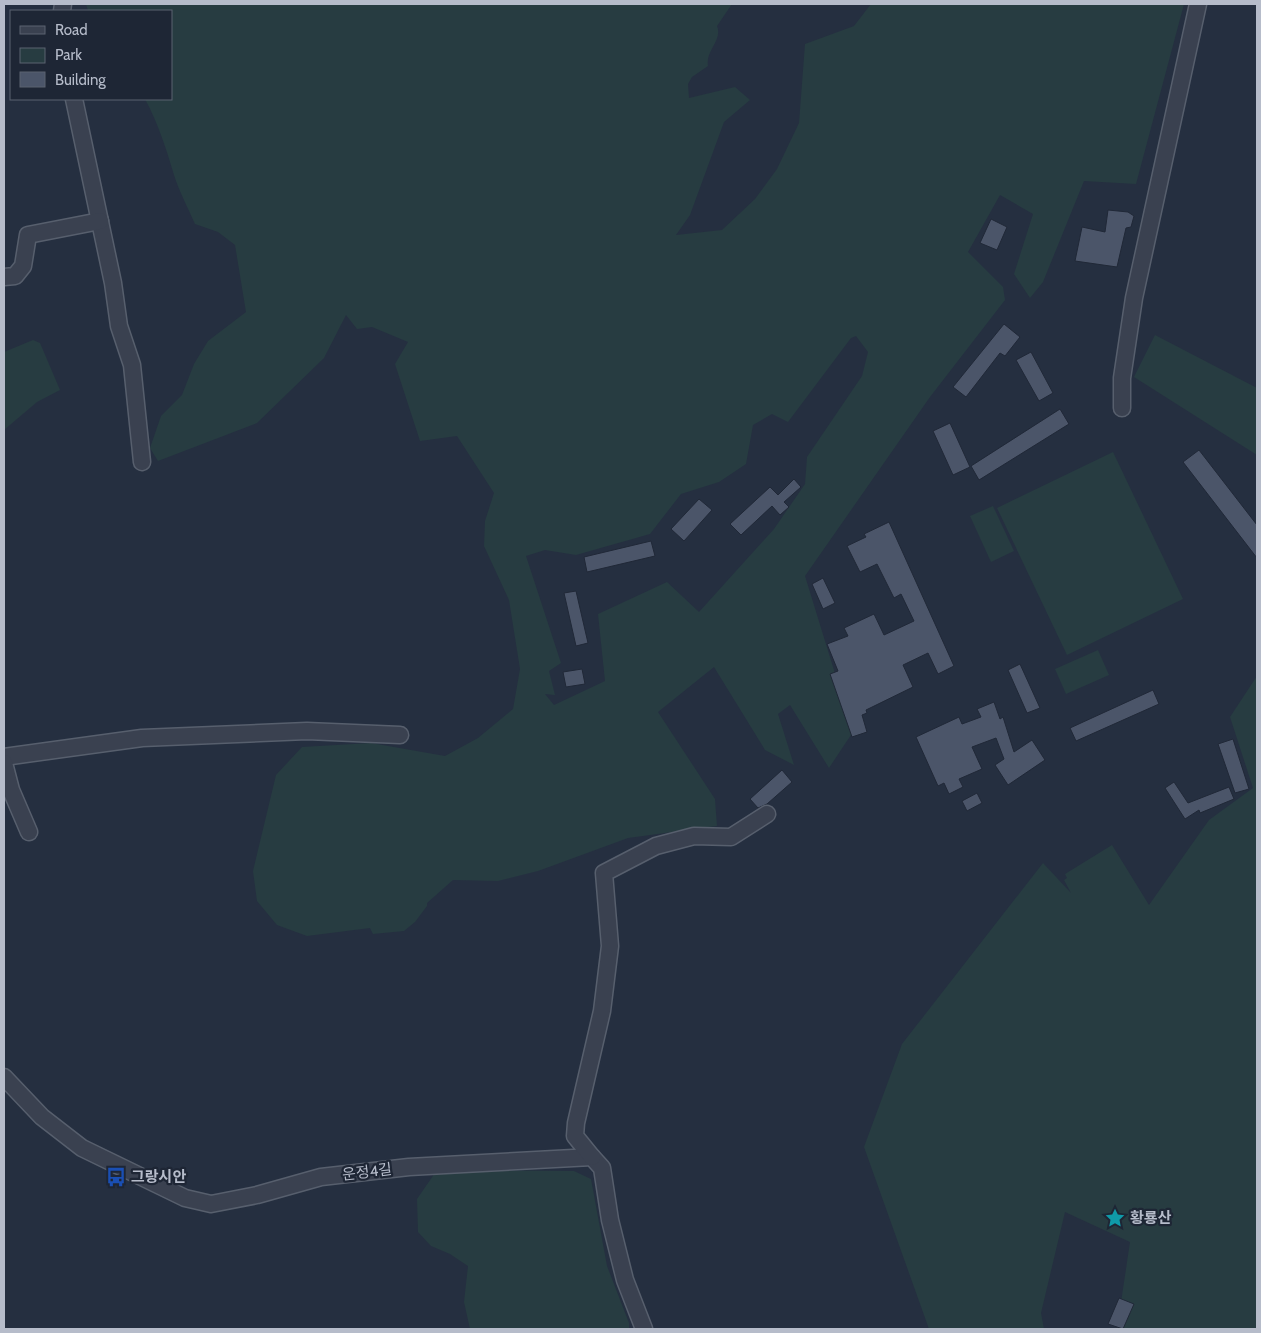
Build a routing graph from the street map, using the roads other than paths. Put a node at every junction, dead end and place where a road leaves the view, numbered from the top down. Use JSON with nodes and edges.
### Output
{"nodes":[{"id":1,"x":1198,"y":4,"type":"edge"},
{"id":2,"x":74,"y":100,"type":"edge"},
{"id":3,"x":100,"y":221,"type":"junction"},
{"id":4,"x":4,"y":277,"type":"edge"},
{"id":5,"x":1122,"y":408,"type":"dead end"},
{"id":6,"x":142,"y":462,"type":"dead end"},
{"id":7,"x":400,"y":735,"type":"dead end"},
{"id":8,"x":4,"y":757,"type":"edge"},
{"id":9,"x":4,"y":763,"type":"edge"},
{"id":10,"x":766,"y":814,"type":"dead end"},
{"id":11,"x":29,"y":832,"type":"dead end"},
{"id":12,"x":4,"y":1077,"type":"edge"},
{"id":13,"x":592,"y":1157,"type":"junction"},
{"id":14,"x":644,"y":1329,"type":"edge"}],
"edges":[{"from":1,"to":5,"type":"street"},
{"from":2,"to":3,"type":"street"},
{"from":3,"to":4,"type":"street"},
{"from":3,"to":6,"type":"street"},
{"from":7,"to":8,"type":"street"},
{"from":9,"to":11,"type":"street"},
{"from":10,"to":13,"type":"street"},
{"from":12,"to":13,"type":"street","name":"운정4길"},
{"from":13,"to":14,"type":"street"}]}
